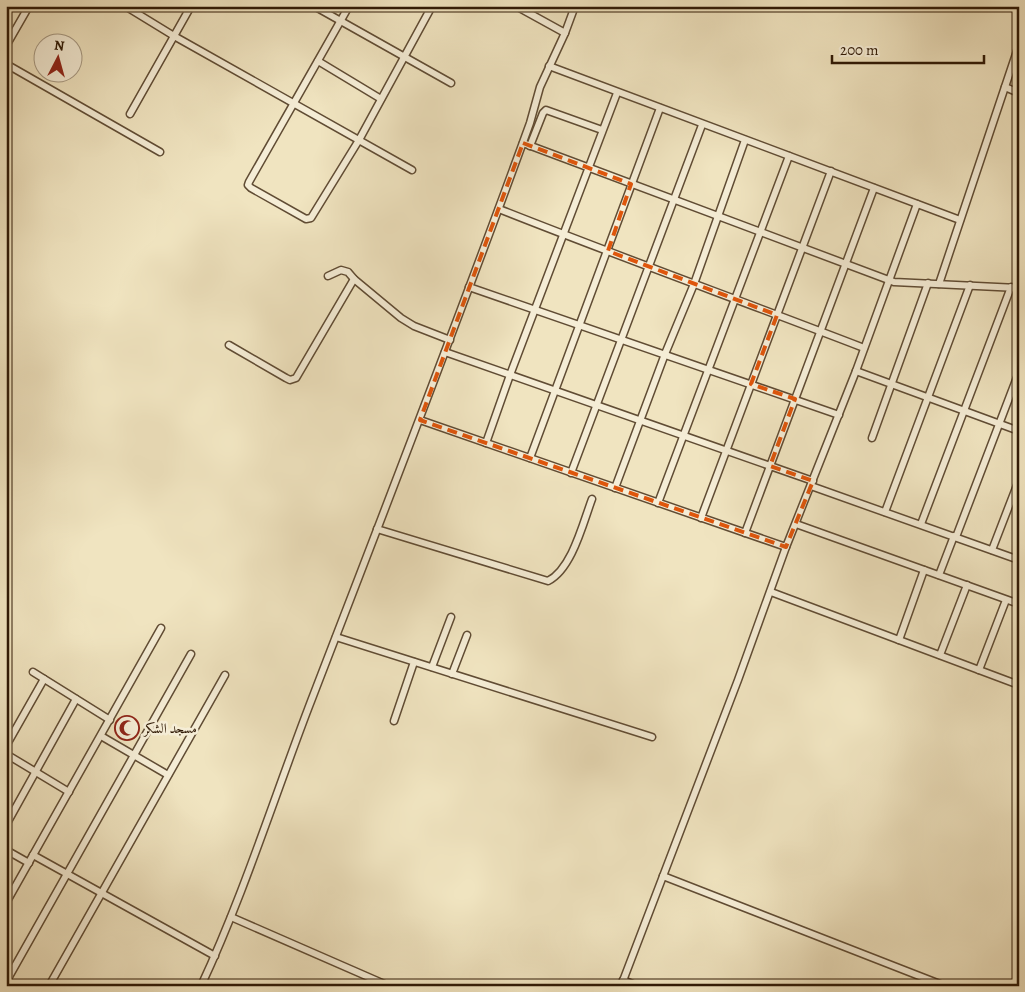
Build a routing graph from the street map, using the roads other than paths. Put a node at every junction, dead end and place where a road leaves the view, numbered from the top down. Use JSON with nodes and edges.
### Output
{"nodes":[{"id":1,"x":29,"y":6,"type":"edge"},
{"id":2,"x":125,"y":6,"type":"edge"},
{"id":3,"x":191,"y":6,"type":"edge"},
{"id":4,"x":314,"y":6,"type":"edge"},
{"id":5,"x":349,"y":6,"type":"edge"},
{"id":6,"x":432,"y":6,"type":"edge"},
{"id":7,"x":516,"y":6,"type":"edge"},
{"id":8,"x":575,"y":6,"type":"edge"},
{"id":9,"x":341,"y":21,"type":"junction"},
{"id":10,"x":565,"y":34,"type":"junction"},
{"id":11,"x":174,"y":36,"type":"junction"},
{"id":12,"x":1019,"y":44,"type":"edge"},
{"id":13,"x":6,"y":46,"type":"edge"},
{"id":14,"x":404,"y":57,"type":"junction"},
{"id":15,"x":318,"y":61,"type":"junction"},
{"id":16,"x":6,"y":64,"type":"edge"},
{"id":17,"x":549,"y":66,"type":"junction"},
{"id":18,"x":450,"y":83,"type":"dead end"},
{"id":19,"x":1005,"y":87,"type":"junction"},
{"id":20,"x":1019,"y":92,"type":"edge"},
{"id":21,"x":617,"y":93,"type":"junction"},
{"id":22,"x":381,"y":99,"type":"junction"},
{"id":23,"x":294,"y":103,"type":"junction"},
{"id":24,"x":660,"y":108,"type":"junction"},
{"id":25,"x":130,"y":114,"type":"dead end"},
{"id":26,"x":702,"y":124,"type":"junction"},
{"id":27,"x":602,"y":130,"type":"junction"},
{"id":28,"x":359,"y":140,"type":"junction"},
{"id":29,"x":745,"y":140,"type":"junction"},
{"id":30,"x":527,"y":144,"type":"junction"},
{"id":31,"x":160,"y":152,"type":"dead end"},
{"id":32,"x":789,"y":156,"type":"junction"},
{"id":33,"x":588,"y":167,"type":"junction"},
{"id":34,"x":412,"y":170,"type":"dead end"},
{"id":35,"x":831,"y":172,"type":"junction"},
{"id":36,"x":631,"y":184,"type":"junction"},
{"id":37,"x":874,"y":188,"type":"junction"},
{"id":38,"x":674,"y":200,"type":"junction"},
{"id":39,"x":917,"y":204,"type":"junction"},
{"id":40,"x":499,"y":208,"type":"junction"},
{"id":41,"x":718,"y":216,"type":"junction"},
{"id":42,"x":960,"y":220,"type":"junction"},
{"id":43,"x":760,"y":232,"type":"junction"},
{"id":44,"x":564,"y":235,"type":"junction"},
{"id":45,"x":802,"y":248,"type":"junction"},
{"id":46,"x":608,"y":252,"type":"junction"},
{"id":47,"x":846,"y":264,"type":"junction"},
{"id":48,"x":649,"y":268,"type":"junction"},
{"id":49,"x":328,"y":276,"type":"dead end"},
{"id":50,"x":354,"y":279,"type":"junction"},
{"id":51,"x":888,"y":280,"type":"junction"},
{"id":52,"x":928,"y":283,"type":"junction"},
{"id":53,"x":694,"y":284,"type":"junction"},
{"id":54,"x":939,"y":284,"type":"junction"},
{"id":55,"x":970,"y":285,"type":"junction"},
{"id":56,"x":469,"y":287,"type":"junction"},
{"id":57,"x":1011,"y":288,"type":"junction"},
{"id":58,"x":1019,"y":288,"type":"edge"},
{"id":59,"x":736,"y":298,"type":"junction"},
{"id":60,"x":535,"y":309,"type":"junction"},
{"id":61,"x":777,"y":315,"type":"junction"},
{"id":62,"x":579,"y":324,"type":"junction"},
{"id":63,"x":820,"y":331,"type":"junction"},
{"id":64,"x":621,"y":339,"type":"junction"},
{"id":65,"x":450,"y":340,"type":"junction"},
{"id":66,"x":229,"y":345,"type":"dead end"},
{"id":67,"x":864,"y":348,"type":"junction"},
{"id":68,"x":445,"y":352,"type":"junction"},
{"id":69,"x":665,"y":354,"type":"junction"},
{"id":70,"x":708,"y":369,"type":"junction"},
{"id":71,"x":856,"y":371,"type":"junction"},
{"id":72,"x":1019,"y":372,"type":"edge"},
{"id":73,"x":510,"y":375,"type":"junction"},
{"id":74,"x":751,"y":384,"type":"junction"},
{"id":75,"x":892,"y":384,"type":"junction"},
{"id":76,"x":555,"y":391,"type":"junction"},
{"id":77,"x":928,"y":398,"type":"junction"},
{"id":78,"x":795,"y":399,"type":"junction"},
{"id":79,"x":596,"y":405,"type":"junction"},
{"id":80,"x":964,"y":410,"type":"junction"},
{"id":81,"x":839,"y":414,"type":"junction"},
{"id":82,"x":420,"y":420,"type":"junction"},
{"id":83,"x":640,"y":421,"type":"junction"},
{"id":84,"x":999,"y":423,"type":"junction"},
{"id":85,"x":1019,"y":431,"type":"edge"},
{"id":86,"x":683,"y":436,"type":"junction"},
{"id":87,"x":872,"y":438,"type":"dead end"},
{"id":88,"x":486,"y":443,"type":"junction"},
{"id":89,"x":726,"y":451,"type":"junction"},
{"id":90,"x":530,"y":458,"type":"junction"},
{"id":91,"x":770,"y":466,"type":"junction"},
{"id":92,"x":571,"y":473,"type":"junction"},
{"id":93,"x":1019,"y":480,"type":"edge"},
{"id":94,"x":812,"y":483,"type":"junction"},
{"id":95,"x":616,"y":488,"type":"junction"},
{"id":96,"x":592,"y":499,"type":"dead end"},
{"id":97,"x":658,"y":503,"type":"junction"},
{"id":98,"x":885,"y":512,"type":"junction"},
{"id":99,"x":701,"y":518,"type":"junction"},
{"id":100,"x":796,"y":524,"type":"junction"},
{"id":101,"x":921,"y":524,"type":"junction"},
{"id":102,"x":378,"y":529,"type":"junction"},
{"id":103,"x":745,"y":533,"type":"junction"},
{"id":104,"x":955,"y":537,"type":"junction"},
{"id":105,"x":786,"y":547,"type":"junction"},
{"id":106,"x":992,"y":550,"type":"junction"},
{"id":107,"x":1019,"y":560,"type":"edge"},
{"id":108,"x":924,"y":570,"type":"junction"},
{"id":109,"x":939,"y":575,"type":"junction"},
{"id":110,"x":967,"y":585,"type":"junction"},
{"id":111,"x":770,"y":592,"type":"junction"},
{"id":112,"x":1006,"y":600,"type":"junction"},
{"id":113,"x":1019,"y":604,"type":"edge"},
{"id":114,"x":451,"y":616,"type":"dead end"},
{"id":115,"x":161,"y":628,"type":"dead end"},
{"id":116,"x":467,"y":635,"type":"dead end"},
{"id":117,"x":336,"y":637,"type":"junction"},
{"id":118,"x":898,"y":640,"type":"junction"},
{"id":119,"x":192,"y":654,"type":"dead end"},
{"id":120,"x":940,"y":655,"type":"junction"},
{"id":121,"x":414,"y":662,"type":"junction"},
{"id":122,"x":432,"y":668,"type":"junction"},
{"id":123,"x":979,"y":670,"type":"junction"},
{"id":124,"x":33,"y":672,"type":"dead end"},
{"id":125,"x":452,"y":674,"type":"junction"},
{"id":126,"x":225,"y":675,"type":"dead end"},
{"id":127,"x":44,"y":679,"type":"junction"},
{"id":128,"x":1019,"y":685,"type":"edge"},
{"id":129,"x":76,"y":699,"type":"junction"},
{"id":130,"x":110,"y":720,"type":"junction"},
{"id":131,"x":394,"y":721,"type":"dead end"},
{"id":132,"x":101,"y":736,"type":"junction"},
{"id":133,"x":652,"y":737,"type":"dead end"},
{"id":134,"x":6,"y":746,"type":"edge"},
{"id":135,"x":6,"y":754,"type":"edge"},
{"id":136,"x":135,"y":755,"type":"junction"},
{"id":137,"x":36,"y":772,"type":"junction"},
{"id":138,"x":168,"y":775,"type":"junction"},
{"id":139,"x":69,"y":792,"type":"junction"},
{"id":140,"x":6,"y":825,"type":"edge"},
{"id":141,"x":6,"y":850,"type":"edge"},
{"id":142,"x":33,"y":855,"type":"junction"},
{"id":143,"x":28,"y":863,"type":"junction"},
{"id":144,"x":67,"y":874,"type":"junction"},
{"id":145,"x":663,"y":876,"type":"junction"},
{"id":146,"x":101,"y":894,"type":"junction"},
{"id":147,"x":6,"y":903,"type":"edge"},
{"id":148,"x":231,"y":917,"type":"junction"},
{"id":149,"x":216,"y":956,"type":"junction"},
{"id":150,"x":6,"y":982,"type":"edge"},
{"id":151,"x":622,"y":983,"type":"edge"},
{"id":152,"x":49,"y":986,"type":"edge"},
{"id":153,"x":201,"y":986,"type":"edge"},
{"id":154,"x":388,"y":986,"type":"edge"},
{"id":155,"x":637,"y":986,"type":"edge"},
{"id":156,"x":945,"y":986,"type":"edge"}],
"edges":[{"from":1,"to":13,"type":"street"},
{"from":2,"to":11,"type":"street"},
{"from":3,"to":11,"type":"street"},
{"from":4,"to":9,"type":"street"},
{"from":5,"to":9,"type":"street"},
{"from":6,"to":14,"type":"street"},
{"from":7,"to":10,"type":"street"},
{"from":8,"to":10,"type":"street"},
{"from":9,"to":14,"type":"street"},
{"from":9,"to":15,"type":"street"},
{"from":10,"to":17,"type":"street"},
{"from":11,"to":23,"type":"street"},
{"from":11,"to":25,"type":"street"},
{"from":12,"to":19,"type":"street"},
{"from":14,"to":18,"type":"street"},
{"from":14,"to":22,"type":"street"},
{"from":15,"to":22,"type":"street"},
{"from":15,"to":23,"type":"street"},
{"from":16,"to":31,"type":"street"},
{"from":17,"to":21,"type":"street"},
{"from":17,"to":30,"type":"street"},
{"from":19,"to":20,"type":"street"},
{"from":19,"to":42,"type":"street"},
{"from":21,"to":24,"type":"street"},
{"from":21,"to":27,"type":"street"},
{"from":22,"to":28,"type":"street"},
{"from":23,"to":28,"type":"street"},
{"from":23,"to":28,"type":"street"},
{"from":24,"to":26,"type":"street"},
{"from":24,"to":36,"type":"street"},
{"from":26,"to":29,"type":"street"},
{"from":26,"to":38,"type":"street"},
{"from":27,"to":30,"type":"street"},
{"from":27,"to":33,"type":"street"},
{"from":28,"to":34,"type":"street"},
{"from":29,"to":32,"type":"street"},
{"from":29,"to":41,"type":"street"},
{"from":30,"to":33,"type":"street"},
{"from":30,"to":40,"type":"street"},
{"from":32,"to":35,"type":"street"},
{"from":32,"to":43,"type":"street"},
{"from":33,"to":36,"type":"street"},
{"from":33,"to":44,"type":"street"},
{"from":35,"to":37,"type":"street"},
{"from":35,"to":45,"type":"street"},
{"from":36,"to":38,"type":"street"},
{"from":36,"to":46,"type":"street"},
{"from":37,"to":39,"type":"street"},
{"from":37,"to":47,"type":"street"},
{"from":38,"to":41,"type":"street"},
{"from":38,"to":48,"type":"street"},
{"from":39,"to":42,"type":"street"},
{"from":39,"to":51,"type":"street"},
{"from":40,"to":44,"type":"street"},
{"from":40,"to":56,"type":"street"},
{"from":41,"to":43,"type":"street"},
{"from":41,"to":53,"type":"street"},
{"from":42,"to":54,"type":"street"},
{"from":43,"to":45,"type":"street"},
{"from":43,"to":59,"type":"street"},
{"from":44,"to":46,"type":"street"},
{"from":44,"to":60,"type":"street"},
{"from":45,"to":47,"type":"street"},
{"from":45,"to":61,"type":"street"},
{"from":46,"to":48,"type":"street"},
{"from":46,"to":62,"type":"street"},
{"from":47,"to":51,"type":"street"},
{"from":47,"to":63,"type":"street"},
{"from":48,"to":53,"type":"street"},
{"from":48,"to":64,"type":"street"},
{"from":49,"to":50,"type":"street"},
{"from":50,"to":65,"type":"street"},
{"from":50,"to":66,"type":"street"},
{"from":51,"to":52,"type":"street"},
{"from":51,"to":67,"type":"street"},
{"from":52,"to":54,"type":"street"},
{"from":52,"to":75,"type":"street"},
{"from":53,"to":59,"type":"street"},
{"from":53,"to":69,"type":"street"},
{"from":54,"to":55,"type":"street"},
{"from":55,"to":57,"type":"street"},
{"from":55,"to":77,"type":"street"},
{"from":56,"to":60,"type":"street"},
{"from":56,"to":65,"type":"street"},
{"from":57,"to":58,"type":"street"},
{"from":57,"to":80,"type":"street"},
{"from":59,"to":61,"type":"street"},
{"from":59,"to":70,"type":"street"},
{"from":60,"to":62,"type":"street"},
{"from":60,"to":73,"type":"street"},
{"from":61,"to":63,"type":"street"},
{"from":61,"to":74,"type":"street"},
{"from":62,"to":64,"type":"street"},
{"from":62,"to":76,"type":"street"},
{"from":63,"to":67,"type":"street"},
{"from":63,"to":78,"type":"street"},
{"from":64,"to":69,"type":"street"},
{"from":64,"to":79,"type":"street"},
{"from":65,"to":68,"type":"street"},
{"from":67,"to":71,"type":"street"},
{"from":68,"to":73,"type":"street"},
{"from":68,"to":82,"type":"street"},
{"from":69,"to":70,"type":"street"},
{"from":69,"to":83,"type":"street"},
{"from":70,"to":74,"type":"street"},
{"from":70,"to":86,"type":"street"},
{"from":71,"to":75,"type":"street"},
{"from":71,"to":81,"type":"street"},
{"from":72,"to":84,"type":"street"},
{"from":73,"to":76,"type":"street"},
{"from":73,"to":88,"type":"street"},
{"from":74,"to":78,"type":"street"},
{"from":74,"to":89,"type":"street"},
{"from":75,"to":77,"type":"street"},
{"from":75,"to":87,"type":"street"},
{"from":76,"to":79,"type":"street"},
{"from":76,"to":90,"type":"street"},
{"from":77,"to":80,"type":"street"},
{"from":77,"to":98,"type":"street"},
{"from":78,"to":81,"type":"street"},
{"from":78,"to":91,"type":"street"},
{"from":79,"to":83,"type":"street"},
{"from":79,"to":92,"type":"street"},
{"from":80,"to":84,"type":"street"},
{"from":80,"to":101,"type":"street"},
{"from":81,"to":94,"type":"street"},
{"from":82,"to":88,"type":"street"},
{"from":82,"to":102,"type":"street"},
{"from":83,"to":86,"type":"street"},
{"from":83,"to":95,"type":"street"},
{"from":84,"to":85,"type":"street"},
{"from":84,"to":104,"type":"street"},
{"from":86,"to":89,"type":"street"},
{"from":86,"to":97,"type":"street"},
{"from":88,"to":90,"type":"street"},
{"from":89,"to":91,"type":"street"},
{"from":89,"to":99,"type":"street"},
{"from":90,"to":92,"type":"street"},
{"from":91,"to":94,"type":"street"},
{"from":91,"to":103,"type":"street"},
{"from":92,"to":95,"type":"street"},
{"from":93,"to":106,"type":"street"},
{"from":94,"to":98,"type":"street"},
{"from":94,"to":100,"type":"street"},
{"from":95,"to":97,"type":"street"},
{"from":96,"to":102,"type":"street"},
{"from":97,"to":99,"type":"street"},
{"from":98,"to":101,"type":"street"},
{"from":99,"to":103,"type":"street"},
{"from":100,"to":105,"type":"street"},
{"from":100,"to":108,"type":"street"},
{"from":101,"to":104,"type":"street"},
{"from":102,"to":117,"type":"street"},
{"from":103,"to":105,"type":"street"},
{"from":104,"to":106,"type":"street"},
{"from":104,"to":109,"type":"street"},
{"from":105,"to":111,"type":"street"},
{"from":106,"to":107,"type":"street"},
{"from":108,"to":109,"type":"street"},
{"from":108,"to":118,"type":"street"},
{"from":109,"to":110,"type":"street"},
{"from":110,"to":112,"type":"street"},
{"from":110,"to":120,"type":"street"},
{"from":111,"to":118,"type":"street"},
{"from":111,"to":145,"type":"street"},
{"from":112,"to":113,"type":"street"},
{"from":112,"to":123,"type":"street"},
{"from":114,"to":122,"type":"street"},
{"from":115,"to":130,"type":"street"},
{"from":116,"to":125,"type":"street"},
{"from":117,"to":121,"type":"street"},
{"from":117,"to":148,"type":"street"},
{"from":118,"to":120,"type":"street"},
{"from":119,"to":136,"type":"street"},
{"from":120,"to":123,"type":"street"},
{"from":121,"to":122,"type":"street"},
{"from":121,"to":131,"type":"street"},
{"from":122,"to":125,"type":"street"},
{"from":123,"to":128,"type":"street"},
{"from":124,"to":127,"type":"street"},
{"from":125,"to":133,"type":"street"},
{"from":126,"to":138,"type":"street"},
{"from":127,"to":129,"type":"street"},
{"from":127,"to":134,"type":"street"},
{"from":129,"to":130,"type":"street"},
{"from":129,"to":137,"type":"street"},
{"from":130,"to":132,"type":"street"},
{"from":132,"to":136,"type":"street"},
{"from":132,"to":139,"type":"street"},
{"from":135,"to":137,"type":"street"},
{"from":136,"to":138,"type":"street"},
{"from":136,"to":144,"type":"street"},
{"from":137,"to":139,"type":"street"},
{"from":137,"to":140,"type":"street"},
{"from":138,"to":146,"type":"street"},
{"from":139,"to":142,"type":"street"},
{"from":141,"to":143,"type":"street"},
{"from":142,"to":143,"type":"street"},
{"from":142,"to":144,"type":"street"},
{"from":143,"to":147,"type":"street"},
{"from":144,"to":146,"type":"street"},
{"from":144,"to":150,"type":"street"},
{"from":145,"to":151,"type":"street"},
{"from":145,"to":156,"type":"street"},
{"from":146,"to":149,"type":"street"},
{"from":146,"to":152,"type":"street"},
{"from":148,"to":149,"type":"street"},
{"from":148,"to":154,"type":"street"},
{"from":149,"to":153,"type":"street"},
{"from":151,"to":155,"type":"street"}]}
